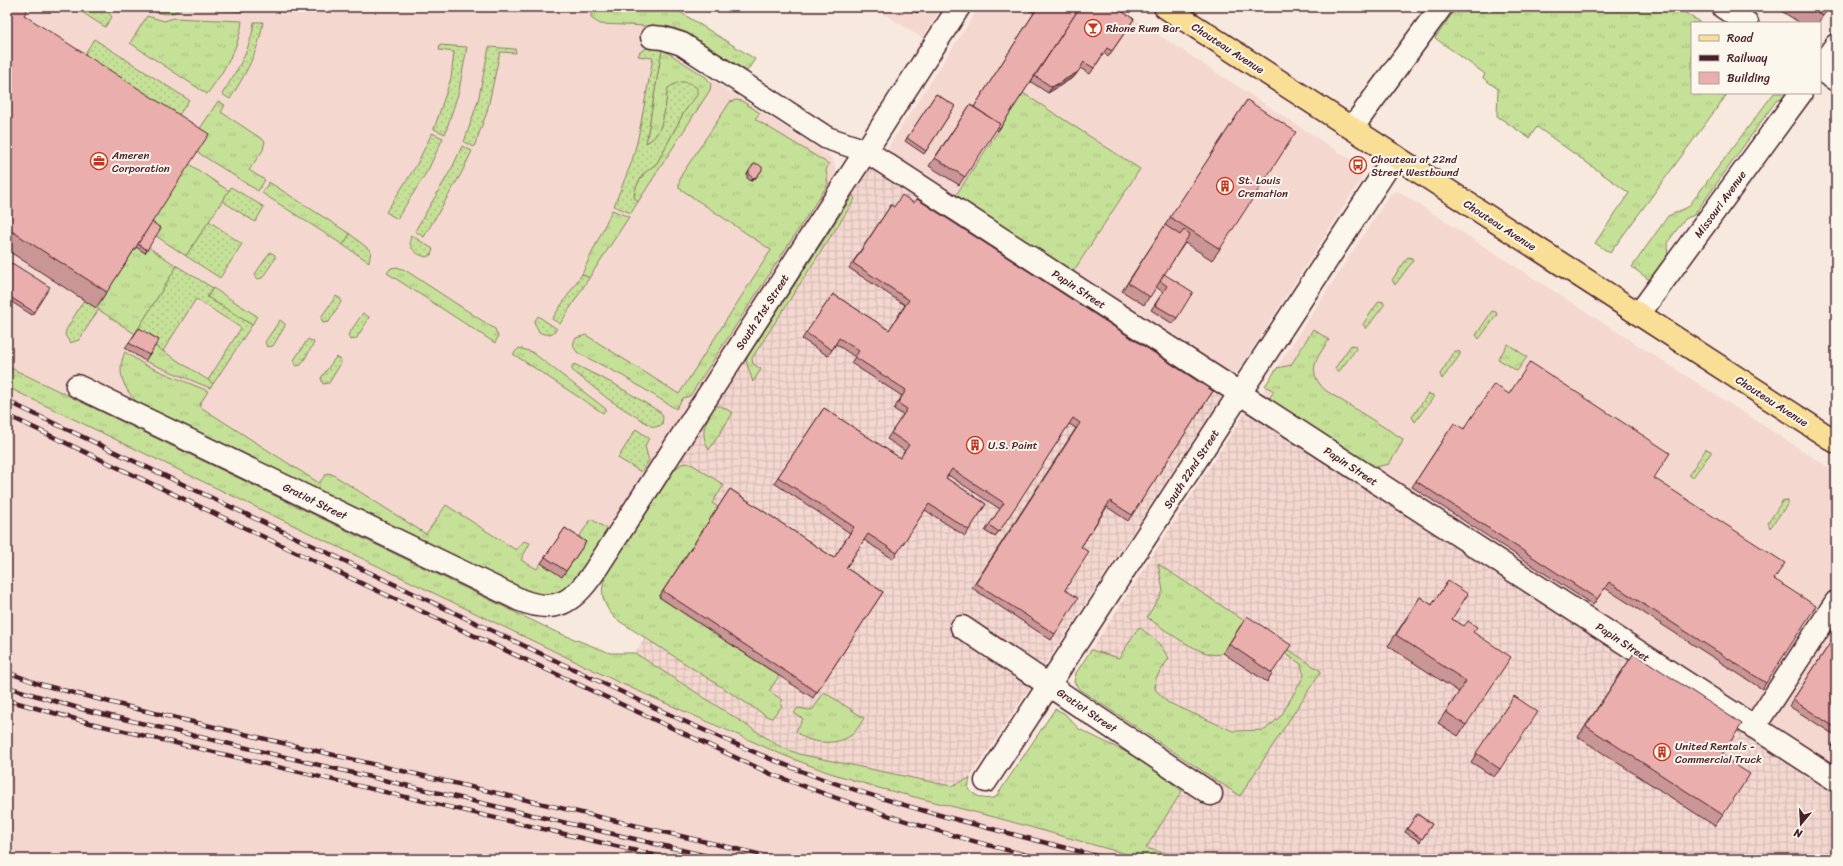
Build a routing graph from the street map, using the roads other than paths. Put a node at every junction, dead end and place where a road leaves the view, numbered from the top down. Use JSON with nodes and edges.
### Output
{"nodes":[{"id":1,"x":959,"y":7,"type":"edge"},
{"id":2,"x":1165,"y":7,"type":"edge"},
{"id":3,"x":1441,"y":7,"type":"edge"},
{"id":4,"x":1723,"y":7,"type":"edge"},
{"id":5,"x":1746,"y":22,"type":"edge"},
{"id":6,"x":652,"y":37,"type":"dead end"},
{"id":7,"x":1836,"y":46,"type":"edge"},
{"id":8,"x":1821,"y":68,"type":"edge"},
{"id":9,"x":1821,"y":70,"type":"edge"},
{"id":10,"x":1836,"y":80,"type":"edge"},
{"id":11,"x":1800,"y":94,"type":"edge"},
{"id":12,"x":1352,"y":128,"type":"junction"},
{"id":13,"x":866,"y":151,"type":"junction"},
{"id":14,"x":1395,"y":156,"type":"junction"},
{"id":15,"x":1639,"y":314,"type":"junction"},
{"id":16,"x":77,"y":386,"type":"dead end"},
{"id":17,"x":1240,"y":394,"type":"junction"},
{"id":18,"x":1836,"y":442,"type":"edge"},
{"id":19,"x":1836,"y":602,"type":"edge"},
{"id":20,"x":556,"y":606,"type":"joint"},
{"id":21,"x":962,"y":627,"type":"dead end"},
{"id":22,"x":1049,"y":685,"type":"junction"},
{"id":23,"x":1754,"y":727,"type":"junction"},
{"id":24,"x":1836,"y":780,"type":"edge"},
{"id":25,"x":986,"y":781,"type":"dead end"},
{"id":26,"x":1211,"y":794,"type":"dead end"}],
"edges":[{"from":1,"to":13,"type":"street","name":"South 21st Street"},
{"from":2,"to":12,"type":"main road","name":"Chouteau Avenue"},
{"from":3,"to":12,"type":"street"},
{"from":4,"to":5,"type":"street"},
{"from":6,"to":13,"type":"street","name":"Papin Street"},
{"from":7,"to":8,"type":"street"},
{"from":9,"to":10,"type":"street"},
{"from":11,"to":15,"type":"street","name":"Missouri Avenue"},
{"from":12,"to":14,"type":"main road","name":"Chouteau Avenue"},
{"from":13,"to":17,"type":"street","name":"Papin Street"},
{"from":13,"to":20,"type":"street","name":"South 21st Street"},
{"from":14,"to":15,"type":"main road","name":"Chouteau Avenue"},
{"from":14,"to":17,"type":"street","name":"South 22nd Street"},
{"from":15,"to":18,"type":"main road","name":"Chouteau Avenue"},
{"from":16,"to":20,"type":"street","name":"Gratiot Street"},
{"from":17,"to":22,"type":"street","name":"South 22nd Street"},
{"from":17,"to":23,"type":"street","name":"Papin Street"},
{"from":19,"to":23,"type":"street"},
{"from":21,"to":22,"type":"street","name":"Gratiot Street"},
{"from":22,"to":25,"type":"street","name":"South 22nd Street"},
{"from":22,"to":26,"type":"street","name":"Gratiot Street"},
{"from":23,"to":24,"type":"street","name":"Papin Street"}]}
